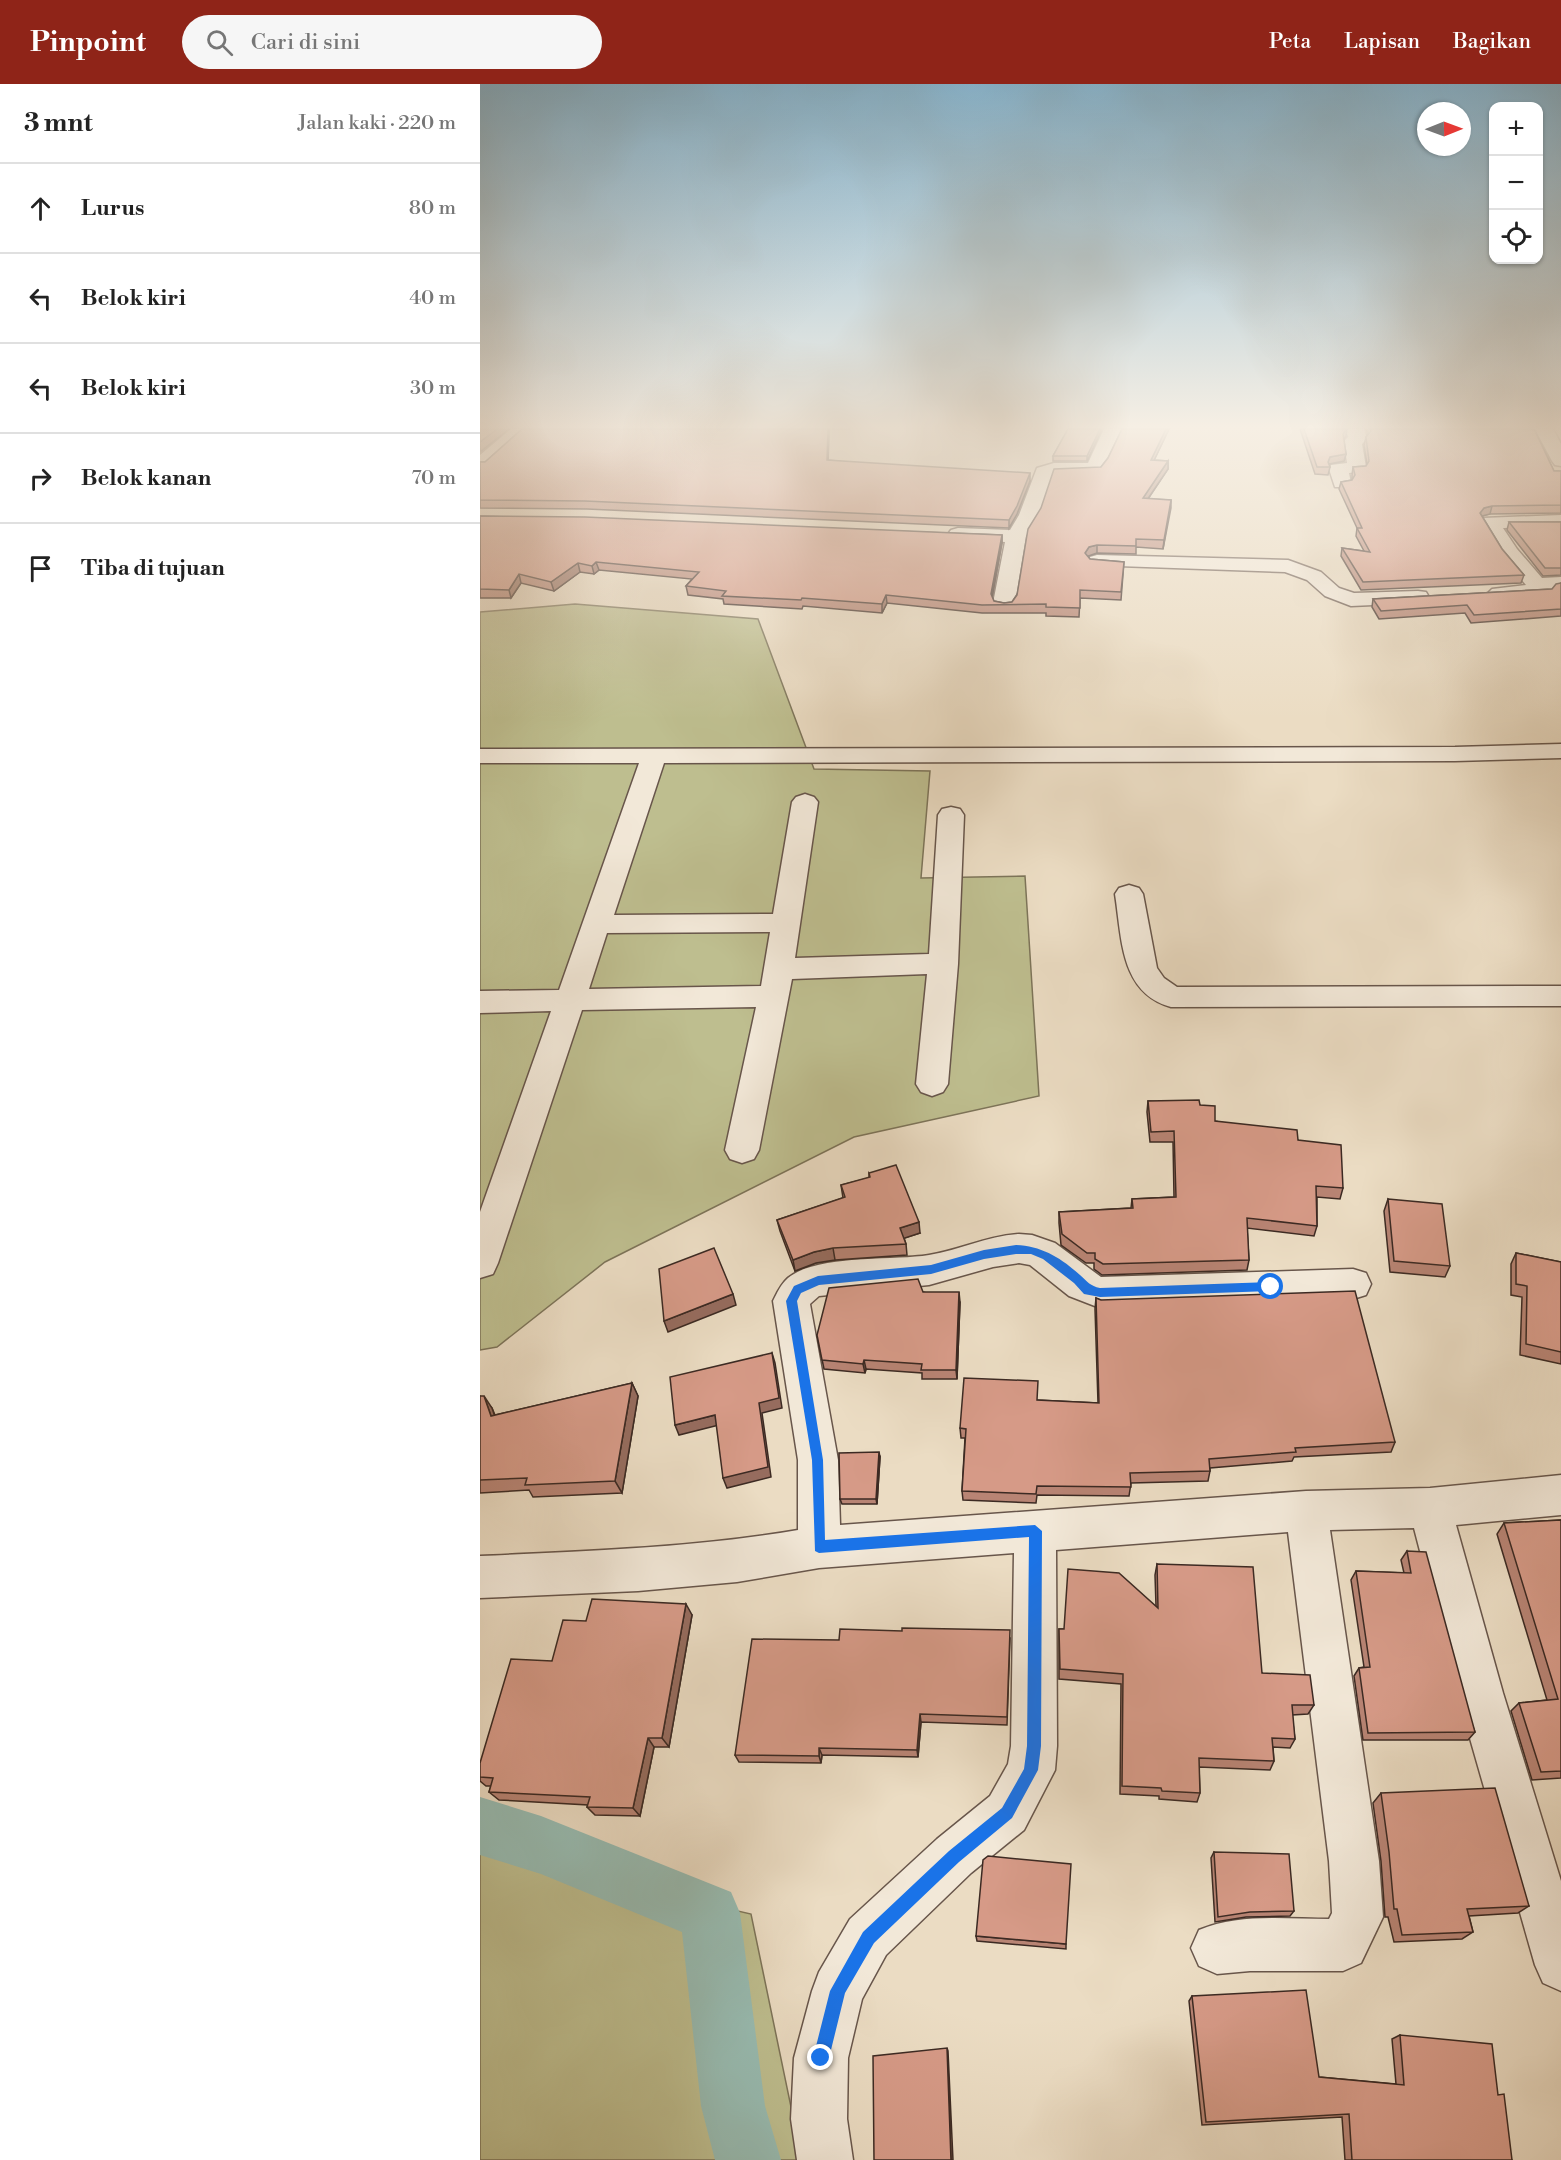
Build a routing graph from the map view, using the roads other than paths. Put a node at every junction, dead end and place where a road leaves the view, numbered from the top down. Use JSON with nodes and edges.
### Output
{"nodes":[{"id":1,"x":1022,"y":526,"type":"edge"},
{"id":2,"x":1492,"y":526,"type":"edge"},
{"id":3,"x":934,"y":533,"type":"edge"},
{"id":4,"x":1016,"y":536,"type":"junction"},
{"id":5,"x":1097,"y":561,"type":"edge"},
{"id":6,"x":1561,"y":583,"type":"edge"},
{"id":7,"x":1542,"y":591,"type":"junction"},
{"id":8,"x":1480,"y":594,"type":"edge"},
{"id":9,"x":1436,"y":596,"type":"edge"},
{"id":10,"x":1004,"y":603,"type":"edge"},
{"id":11,"x":1561,"y":752,"type":"edge"},
{"id":12,"x":654,"y":755,"type":"junction"},
{"id":13,"x":480,"y":756,"type":"edge"},
{"id":14,"x":805,"y":802,"type":"dead end"},
{"id":15,"x":951,"y":814,"type":"dead end"},
{"id":16,"x":1130,"y":894,"type":"dead end"},
{"id":17,"x":785,"y":923,"type":"junction"},
{"id":18,"x":596,"y":924,"type":"junction"},
{"id":19,"x":943,"y":964,"type":"junction"},
{"id":20,"x":776,"y":982,"type":"junction"},
{"id":21,"x":1561,"y":996,"type":"edge"},
{"id":22,"x":570,"y":1000,"type":"junction"},
{"id":23,"x":480,"y":1002,"type":"edge"},
{"id":24,"x":932,"y":1084,"type":"dead end"},
{"id":25,"x":742,"y":1150,"type":"dead end"},
{"id":26,"x":480,"y":1263,"type":"edge"},
{"id":27,"x":1353,"y":1284,"type":"dead end"},
{"id":28,"x":1561,"y":1495,"type":"edge"},
{"id":29,"x":1430,"y":1508,"type":"junction"},
{"id":30,"x":1306,"y":1511,"type":"junction"},
{"id":31,"x":1035,"y":1531,"type":"junction"},
{"id":32,"x":819,"y":1547,"type":"junction"},
{"id":33,"x":480,"y":1576,"type":"edge"},
{"id":34,"x":1217,"y":1948,"type":"dead end"},
{"id":35,"x":1561,"y":1965,"type":"edge"},
{"id":36,"x":825,"y":2160,"type":"edge"}],
"edges":[{"from":1,"to":4,"type":"street"},
{"from":2,"to":7,"type":"street"},
{"from":3,"to":4,"type":"street"},
{"from":4,"to":10,"type":"street"},
{"from":5,"to":9,"type":"street"},
{"from":6,"to":7,"type":"street"},
{"from":7,"to":8,"type":"street"},
{"from":11,"to":12,"type":"street"},
{"from":12,"to":13,"type":"street"},
{"from":12,"to":18,"type":"street"},
{"from":14,"to":17,"type":"street"},
{"from":15,"to":19,"type":"street"},
{"from":16,"to":21,"type":"street"},
{"from":17,"to":18,"type":"street"},
{"from":17,"to":20,"type":"street"},
{"from":18,"to":22,"type":"street"},
{"from":19,"to":20,"type":"street"},
{"from":19,"to":24,"type":"street"},
{"from":20,"to":22,"type":"street"},
{"from":20,"to":25,"type":"street"},
{"from":22,"to":23,"type":"street"},
{"from":22,"to":26,"type":"street"},
{"from":27,"to":32,"type":"street"},
{"from":28,"to":29,"type":"street"},
{"from":29,"to":30,"type":"street"},
{"from":29,"to":35,"type":"street"},
{"from":30,"to":31,"type":"street"},
{"from":30,"to":34,"type":"street"},
{"from":31,"to":32,"type":"street"},
{"from":31,"to":36,"type":"street"},
{"from":32,"to":33,"type":"street"}]}
